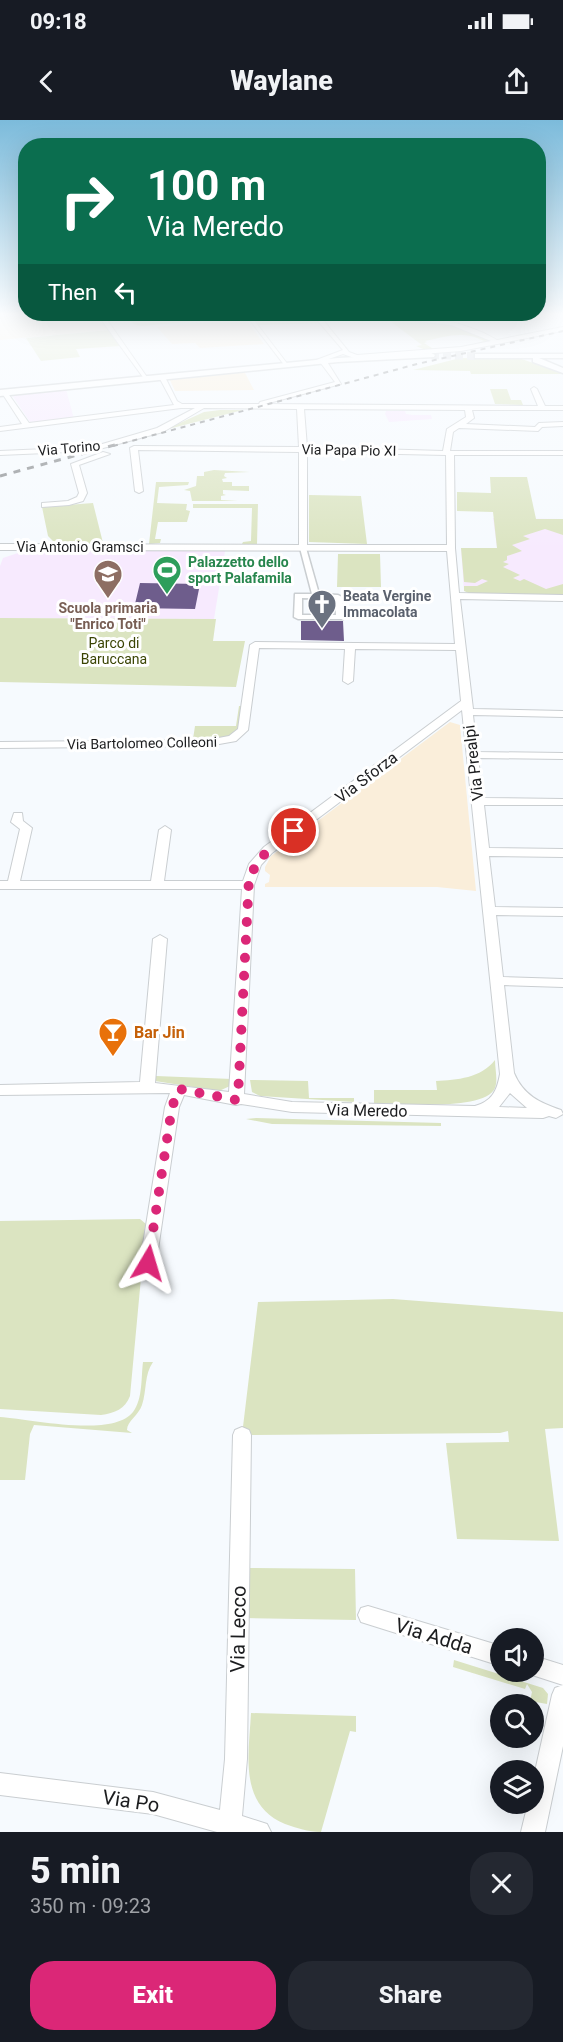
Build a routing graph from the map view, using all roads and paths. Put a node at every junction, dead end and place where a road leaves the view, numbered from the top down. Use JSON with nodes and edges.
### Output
{"nodes":[{"id":1,"x":169,"y":392,"type":"edge"},
{"id":2,"x":306,"y":392,"type":"edge"},
{"id":3,"x":535,"y":392,"type":"edge"},
{"id":4,"x":2,"y":393,"type":"edge"},
{"id":5,"x":181,"y":406,"type":"junction"},
{"id":6,"x":468,"y":406,"type":"junction"},
{"id":7,"x":542,"y":407,"type":"junction"},
{"id":8,"x":201,"y":408,"type":"junction"},
{"id":9,"x":247,"y":408,"type":"junction"},
{"id":10,"x":300,"y":408,"type":"junction"},
{"id":11,"x":563,"y":408,"type":"edge"},
{"id":12,"x":563,"y":424,"type":"edge"},
{"id":13,"x":27,"y":426,"type":"junction"},
{"id":14,"x":458,"y":426,"type":"junction"},
{"id":15,"x":0,"y":429,"type":"edge"},
{"id":16,"x":134,"y":448,"type":"junction"},
{"id":17,"x":303,"y":449,"type":"junction"},
{"id":18,"x":0,"y":453,"type":"edge"},
{"id":19,"x":448,"y":453,"type":"junction"},
{"id":20,"x":563,"y":453,"type":"edge"},
{"id":21,"x":139,"y":491,"type":"dead end"},
{"id":22,"x":45,"y":505,"type":"dead end"},
{"id":23,"x":0,"y":547,"type":"edge"},
{"id":24,"x":303,"y":548,"type":"junction"},
{"id":25,"x":451,"y":548,"type":"junction"},
{"id":26,"x":455,"y":596,"type":"junction"},
{"id":27,"x":316,"y":597,"type":"junction"},
{"id":28,"x":563,"y":598,"type":"edge"},
{"id":29,"x":350,"y":646,"type":"junction"},
{"id":30,"x":462,"y":647,"type":"junction"},
{"id":31,"x":348,"y":681,"type":"dead end"},
{"id":32,"x":467,"y":711,"type":"junction"},
{"id":33,"x":563,"y":714,"type":"edge"},
{"id":34,"x":439,"y":722,"type":"junction"},
{"id":35,"x":0,"y":745,"type":"edge"},
{"id":36,"x":472,"y":754,"type":"junction"},
{"id":37,"x":563,"y":756,"type":"edge"},
{"id":38,"x":478,"y":801,"type":"junction"},
{"id":39,"x":563,"y":802,"type":"edge"},
{"id":40,"x":18,"y":814,"type":"dead end"},
{"id":41,"x":165,"y":830,"type":"dead end"},
{"id":42,"x":483,"y":852,"type":"junction"},
{"id":43,"x":563,"y":854,"type":"edge"},
{"id":44,"x":0,"y":885,"type":"edge"},
{"id":45,"x":14,"y":885,"type":"junction"},
{"id":46,"x":157,"y":885,"type":"junction"},
{"id":47,"x":248,"y":885,"type":"junction"},
{"id":48,"x":490,"y":911,"type":"junction"},
{"id":49,"x":563,"y":912,"type":"edge"},
{"id":50,"x":160,"y":939,"type":"dead end"},
{"id":51,"x":498,"y":981,"type":"junction"},
{"id":52,"x":563,"y":982,"type":"edge"},
{"id":53,"x":507,"y":1073,"type":"junction"},
{"id":54,"x":147,"y":1087,"type":"junction"},
{"id":55,"x":179,"y":1089,"type":"junction"},
{"id":56,"x":0,"y":1090,"type":"edge"},
{"id":57,"x":236,"y":1100,"type":"junction"},
{"id":58,"x":473,"y":1112,"type":"junction"},
{"id":59,"x":560,"y":1113,"type":"edge"},
{"id":60,"x":148,"y":1263,"type":"dead end"},
{"id":61,"x":242,"y":1435,"type":"dead end"},
{"id":62,"x":368,"y":1616,"type":"dead end"},
{"id":63,"x":490,"y":1653,"type":"edge"},
{"id":64,"x":544,"y":1669,"type":"edge"},
{"id":65,"x":563,"y":1675,"type":"edge"},
{"id":66,"x":563,"y":1695,"type":"edge"},
{"id":67,"x":0,"y":1784,"type":"edge"},
{"id":68,"x":222,"y":1825,"type":"edge"},
{"id":69,"x":259,"y":1832,"type":"edge"},
{"id":70,"x":533,"y":1832,"type":"edge"}],
"edges":[{"from":1,"to":5,"type":"street"},
{"from":2,"to":9,"type":"street"},
{"from":3,"to":7,"type":"street"},
{"from":4,"to":13,"type":"street"},
{"from":5,"to":8,"type":"street"},
{"from":5,"to":13,"type":"street"},
{"from":6,"to":7,"type":"street"},
{"from":6,"to":10,"type":"street"},
{"from":6,"to":14,"type":"street"},
{"from":7,"to":11,"type":"street"},
{"from":8,"to":9,"type":"street"},
{"from":8,"to":18,"type":"street","name":"Via Torino"},
{"from":9,"to":10,"type":"street"},
{"from":10,"to":17,"type":"street"},
{"from":12,"to":14,"type":"street"},
{"from":13,"to":15,"type":"street"},
{"from":14,"to":19,"type":"street"},
{"from":16,"to":17,"type":"street","name":"Via Papa Pio XI"},
{"from":16,"to":21,"type":"street"},
{"from":16,"to":22,"type":"street","name":"Via Papa Pio XI"},
{"from":17,"to":19,"type":"street","name":"Via Papa Pio XI"},
{"from":17,"to":24,"type":"street"},
{"from":19,"to":20,"type":"street","name":"Via Papa Pio XI"},
{"from":19,"to":25,"type":"street","name":"Via Prealpi"},
{"from":23,"to":24,"type":"street","name":"Via Antonio Gramsci"},
{"from":24,"to":25,"type":"street","name":"Via Antonio Gramsci"},
{"from":24,"to":27,"type":"street"},
{"from":25,"to":26,"type":"street","name":"Via Prealpi"},
{"from":26,"to":28,"type":"street"},
{"from":26,"to":30,"type":"street","name":"Via Prealpi"},
{"from":27,"to":27,"type":"street"},
{"from":29,"to":30,"type":"street","name":"Via Bartolomeo Colleoni"},
{"from":29,"to":31,"type":"street"},
{"from":29,"to":35,"type":"street","name":"Via Bartolomeo Colleoni"},
{"from":30,"to":32,"type":"street","name":"Via Prealpi"},
{"from":32,"to":33,"type":"street"},
{"from":32,"to":34,"type":"street","name":"Via Sforza"},
{"from":32,"to":34,"type":"street","name":"Via Sforza"},
{"from":32,"to":36,"type":"street","name":"Via Prealpi"},
{"from":34,"to":47,"type":"street","name":"Via Sforza"},
{"from":36,"to":37,"type":"street"},
{"from":36,"to":38,"type":"street","name":"Via Prealpi"},
{"from":38,"to":39,"type":"street"},
{"from":38,"to":42,"type":"street","name":"Via Prealpi"},
{"from":40,"to":45,"type":"street"},
{"from":41,"to":46,"type":"street"},
{"from":42,"to":43,"type":"street"},
{"from":42,"to":48,"type":"street","name":"Via Prealpi"},
{"from":44,"to":45,"type":"street"},
{"from":45,"to":46,"type":"street"},
{"from":46,"to":47,"type":"street"},
{"from":47,"to":57,"type":"street","name":"Via Sforza"},
{"from":48,"to":49,"type":"street"},
{"from":48,"to":51,"type":"street","name":"Via Prealpi"},
{"from":50,"to":54,"type":"street"},
{"from":51,"to":52,"type":"street"},
{"from":51,"to":53,"type":"street","name":"Via Prealpi"},
{"from":53,"to":58,"type":"street","name":"Via Prealpi"},
{"from":53,"to":59,"type":"street","name":"Via Prealpi"},
{"from":54,"to":55,"type":"street","name":"Via Meredo"},
{"from":54,"to":56,"type":"street","name":"Via Meredo"},
{"from":55,"to":57,"type":"street","name":"Via Meredo"},
{"from":55,"to":60,"type":"street"},
{"from":57,"to":58,"type":"street","name":"Via Meredo"},
{"from":58,"to":59,"type":"street","name":"Via Meredo"},
{"from":61,"to":68,"type":"street","name":"Via Lecco"},
{"from":62,"to":63,"type":"street","name":"Via Adda"},
{"from":64,"to":65,"type":"street"},
{"from":66,"to":70,"type":"street"},
{"from":67,"to":68,"type":"street","name":"Via Po"},
{"from":68,"to":69,"type":"street","name":"Via Po"}]}
